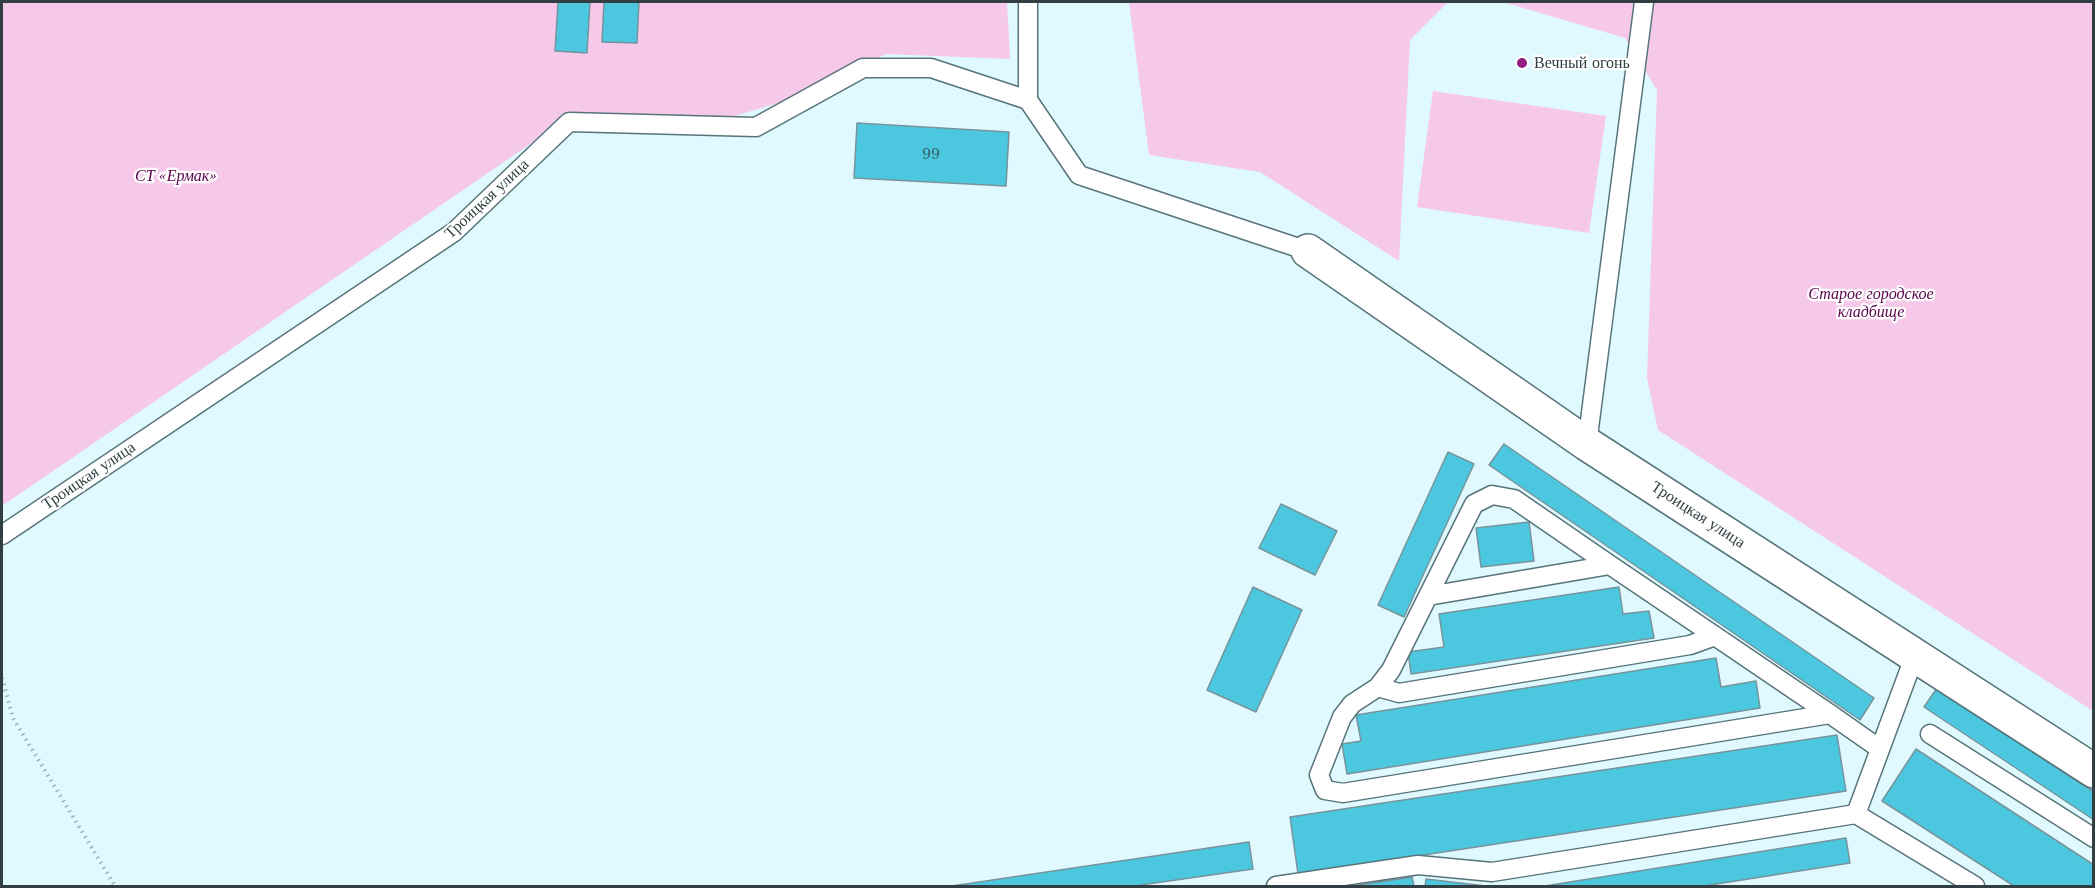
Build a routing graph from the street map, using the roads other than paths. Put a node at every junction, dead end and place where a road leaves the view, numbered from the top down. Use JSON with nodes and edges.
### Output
{"nodes":[{"id":1,"x":1028,"y":2,"type":"edge"},
{"id":2,"x":1644,"y":2,"type":"edge"},
{"id":3,"x":1028,"y":100,"type":"junction"},
{"id":4,"x":1308,"y":251,"type":"joint"},
{"id":5,"x":1587,"y":444,"type":"junction"},
{"id":6,"x":2,"y":535,"type":"edge"},
{"id":7,"x":1610,"y":565,"type":"junction"},
{"id":8,"x":1428,"y":596,"type":"junction"},
{"id":9,"x":1715,"y":636,"type":"junction"},
{"id":10,"x":1915,"y":655,"type":"junction"},
{"id":11,"x":1378,"y":687,"type":"junction"},
{"id":12,"x":1830,"y":714,"type":"junction"},
{"id":13,"x":1930,"y":734,"type":"dead end"},
{"id":14,"x":1880,"y":749,"type":"junction"},
{"id":15,"x":2094,"y":771,"type":"edge"},
{"id":16,"x":1856,"y":814,"type":"junction"},
{"id":17,"x":2094,"y":838,"type":"edge"},
{"id":18,"x":1276,"y":886,"type":"edge"},
{"id":19,"x":1975,"y":886,"type":"edge"}],
"edges":[{"from":1,"to":3,"type":"lane"},
{"from":2,"to":5,"type":"lane"},
{"from":3,"to":4,"type":"lane"},
{"from":3,"to":6,"type":"lane","name":"Троицкая улица"},
{"from":4,"to":5,"type":"street","name":"Троицкая улица"},
{"from":5,"to":10,"type":"street","name":"Троицкая улица"},
{"from":7,"to":8,"type":"lane"},
{"from":7,"to":8,"type":"lane"},
{"from":7,"to":9,"type":"lane"},
{"from":8,"to":11,"type":"lane"},
{"from":9,"to":11,"type":"lane"},
{"from":9,"to":12,"type":"lane"},
{"from":10,"to":14,"type":"lane"},
{"from":10,"to":15,"type":"street","name":"Троицкая улица"},
{"from":11,"to":12,"type":"lane"},
{"from":12,"to":14,"type":"lane"},
{"from":13,"to":17,"type":"lane"},
{"from":14,"to":16,"type":"lane"},
{"from":16,"to":18,"type":"lane"},
{"from":16,"to":19,"type":"lane"}]}
